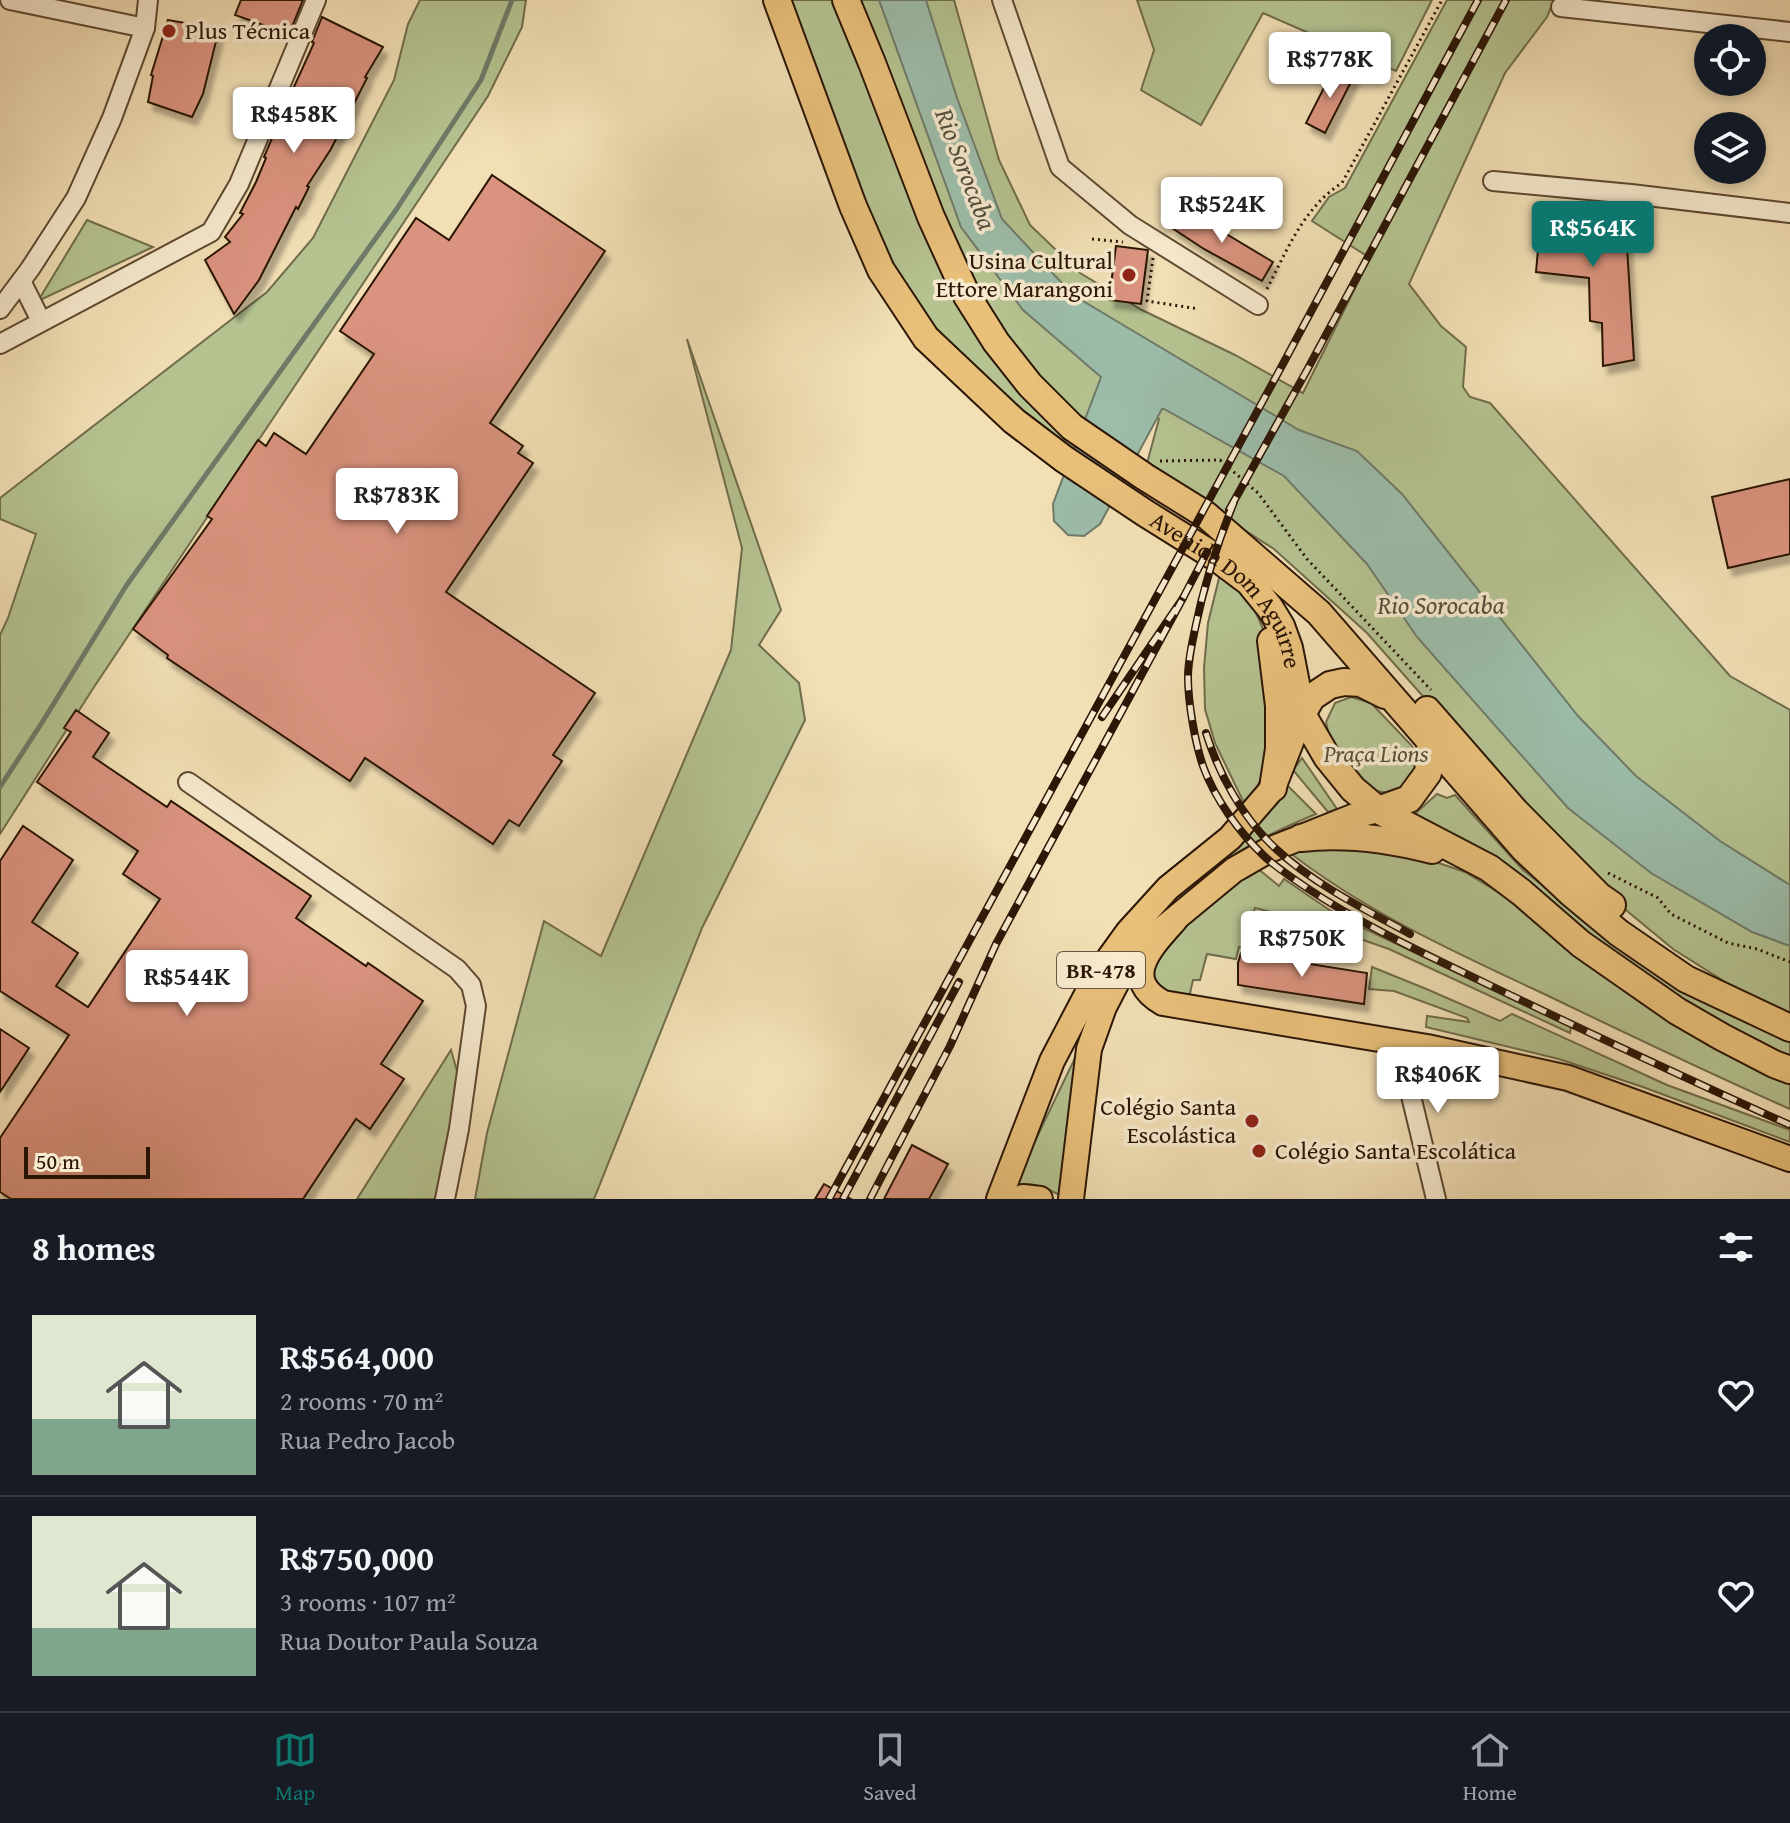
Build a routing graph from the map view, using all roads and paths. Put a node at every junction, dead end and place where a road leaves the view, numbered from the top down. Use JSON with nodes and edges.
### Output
{"nodes":[{"id":1,"x":10,"y":0,"type":"edge"},
{"id":2,"x":148,"y":0,"type":"edge"},
{"id":3,"x":316,"y":0,"type":"edge"},
{"id":4,"x":777,"y":0,"type":"edge"},
{"id":5,"x":846,"y":0,"type":"edge"},
{"id":6,"x":1002,"y":0,"type":"edge"},
{"id":7,"x":1442,"y":0,"type":"edge"},
{"id":8,"x":1561,"y":7,"type":"dead end"},
{"id":9,"x":145,"y":28,"type":"junction"},
{"id":10,"x":1790,"y":32,"type":"edge"},
{"id":11,"x":1493,"y":181,"type":"dead end"},
{"id":12,"x":1790,"y":213,"type":"edge"},
{"id":13,"x":1092,"y":239,"type":"dead end"},
{"id":14,"x":1123,"y":242,"type":"dead end"},
{"id":15,"x":1154,"y":246,"type":"dead end"},
{"id":16,"x":21,"y":281,"type":"junction"},
{"id":17,"x":1258,"y":305,"type":"joint"},
{"id":18,"x":0,"y":309,"type":"edge"},
{"id":19,"x":1199,"y":309,"type":"dead end"},
{"id":20,"x":41,"y":321,"type":"junction"},
{"id":21,"x":0,"y":344,"type":"edge"},
{"id":22,"x":1151,"y":469,"type":"junction"},
{"id":23,"x":1206,"y":515,"type":"junction"},
{"id":24,"x":1249,"y":582,"type":"junction"},
{"id":25,"x":1434,"y":694,"type":"dead end"},
{"id":26,"x":1392,"y":698,"type":"junction"},
{"id":27,"x":1302,"y":714,"type":"junction"},
{"id":28,"x":1431,"y":742,"type":"junction"},
{"id":29,"x":188,"y":782,"type":"dead end"},
{"id":30,"x":1273,"y":788,"type":"junction"},
{"id":31,"x":1378,"y":810,"type":"junction"},
{"id":32,"x":1301,"y":838,"type":"junction"},
{"id":33,"x":1489,"y":868,"type":"junction"},
{"id":34,"x":1599,"y":869,"type":"dead end"},
{"id":35,"x":1175,"y":920,"type":"junction"},
{"id":36,"x":1790,"y":962,"type":"edge"},
{"id":37,"x":1759,"y":1014,"type":"junction"},
{"id":38,"x":1790,"y":1028,"type":"edge"},
{"id":39,"x":1398,"y":1042,"type":"junction"},
{"id":40,"x":1790,"y":1070,"type":"edge"},
{"id":41,"x":1790,"y":1159,"type":"edge"},
{"id":42,"x":445,"y":1199,"type":"edge"},
{"id":43,"x":999,"y":1199,"type":"edge"},
{"id":44,"x":1018,"y":1199,"type":"edge"},
{"id":45,"x":1040,"y":1199,"type":"edge"},
{"id":46,"x":1071,"y":1199,"type":"edge"},
{"id":47,"x":1436,"y":1199,"type":"edge"}],
"edges":[{"from":1,"to":9,"type":"street"},
{"from":2,"to":9,"type":"street"},
{"from":3,"to":20,"type":"street"},
{"from":4,"to":24,"type":"highway","name":"Avenida Dom Aguirre"},
{"from":5,"to":22,"type":"highway","name":"Avenida Dom Aguirre"},
{"from":6,"to":17,"type":"street"},
{"from":7,"to":17,"type":"path"},
{"from":8,"to":10,"type":"street"},
{"from":9,"to":16,"type":"street"},
{"from":11,"to":12,"type":"street"},
{"from":13,"to":14,"type":"path"},
{"from":15,"to":19,"type":"path"},
{"from":16,"to":18,"type":"street"},
{"from":16,"to":20,"type":"street"},
{"from":20,"to":21,"type":"street"},
{"from":22,"to":23,"type":"highway","name":"Avenida Dom Aguirre"},
{"from":22,"to":25,"type":"path"},
{"from":23,"to":26,"type":"highway","name":"Avenida Dom Aguirre"},
{"from":23,"to":37,"type":"highway"},
{"from":24,"to":27,"type":"highway","name":"Avenida Dom Aguirre"},
{"from":24,"to":30,"type":"highway"},
{"from":26,"to":27,"type":"highway","number":"BR-478"},
{"from":26,"to":28,"type":"highway","name":"Avenida Dom Aguirre"},
{"from":27,"to":30,"type":"main road","number":"BR-478"},
{"from":27,"to":31,"type":"highway","name":"Avenida Dom Aguirre"},
{"from":28,"to":31,"type":"highway"},
{"from":28,"to":37,"type":"highway","name":"Avenida Dom Aguirre"},
{"from":29,"to":42,"type":"street"},
{"from":30,"to":43,"type":"main road","number":"BR-478"},
{"from":31,"to":32,"type":"main road"},
{"from":31,"to":33,"type":"highway","name":"Avenida Dom Aguirre"},
{"from":32,"to":33,"type":"highway","number":"BR-478"},
{"from":32,"to":35,"type":"main road","number":"BR-478"},
{"from":33,"to":40,"type":"highway","name":"Avenida Dom Aguirre"},
{"from":34,"to":36,"type":"path"},
{"from":35,"to":39,"type":"main road"},
{"from":35,"to":46,"type":"main road","number":"BR-478"},
{"from":37,"to":38,"type":"highway","name":"Avenida Dom Aguirre"},
{"from":39,"to":41,"type":"main road"},
{"from":39,"to":47,"type":"street"},
{"from":44,"to":45,"type":"main road"}]}
